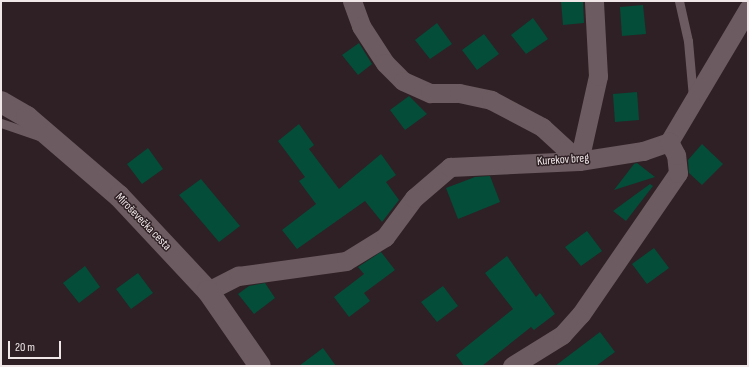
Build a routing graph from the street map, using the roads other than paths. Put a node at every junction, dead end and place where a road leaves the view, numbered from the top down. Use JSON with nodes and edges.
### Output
{"nodes":[{"id":1,"x":352,"y":1,"type":"edge"},
{"id":2,"x":594,"y":1,"type":"edge"},
{"id":3,"x":679,"y":1,"type":"edge"},
{"id":4,"x":748,"y":9,"type":"edge"},
{"id":5,"x":693,"y":98,"type":"junction"},
{"id":6,"x":1,"y":102,"type":"edge"},
{"id":7,"x":1,"y":123,"type":"edge"},
{"id":8,"x":55,"y":141,"type":"junction"},
{"id":9,"x":670,"y":142,"type":"junction"},
{"id":10,"x":579,"y":160,"type":"junction"},
{"id":11,"x":208,"y":291,"type":"junction"},
{"id":12,"x":260,"y":366,"type":"edge"},
{"id":13,"x":512,"y":366,"type":"edge"}],
"edges":[{"from":1,"to":10,"type":"street"},
{"from":2,"to":10,"type":"street"},
{"from":3,"to":5,"type":"lane"},
{"from":4,"to":5,"type":"street"},
{"from":5,"to":9,"type":"street"},
{"from":6,"to":8,"type":"main road","name":"Miroševečka cesta"},
{"from":7,"to":8,"type":"lane"},
{"from":8,"to":11,"type":"main road","name":"Miroševečka cesta"},
{"from":9,"to":10,"type":"street","name":"Kurekov breg"},
{"from":9,"to":13,"type":"street"},
{"from":10,"to":11,"type":"street","name":"Kurekov breg"},
{"from":11,"to":12,"type":"main road","name":"Miroševečka cesta"}]}
